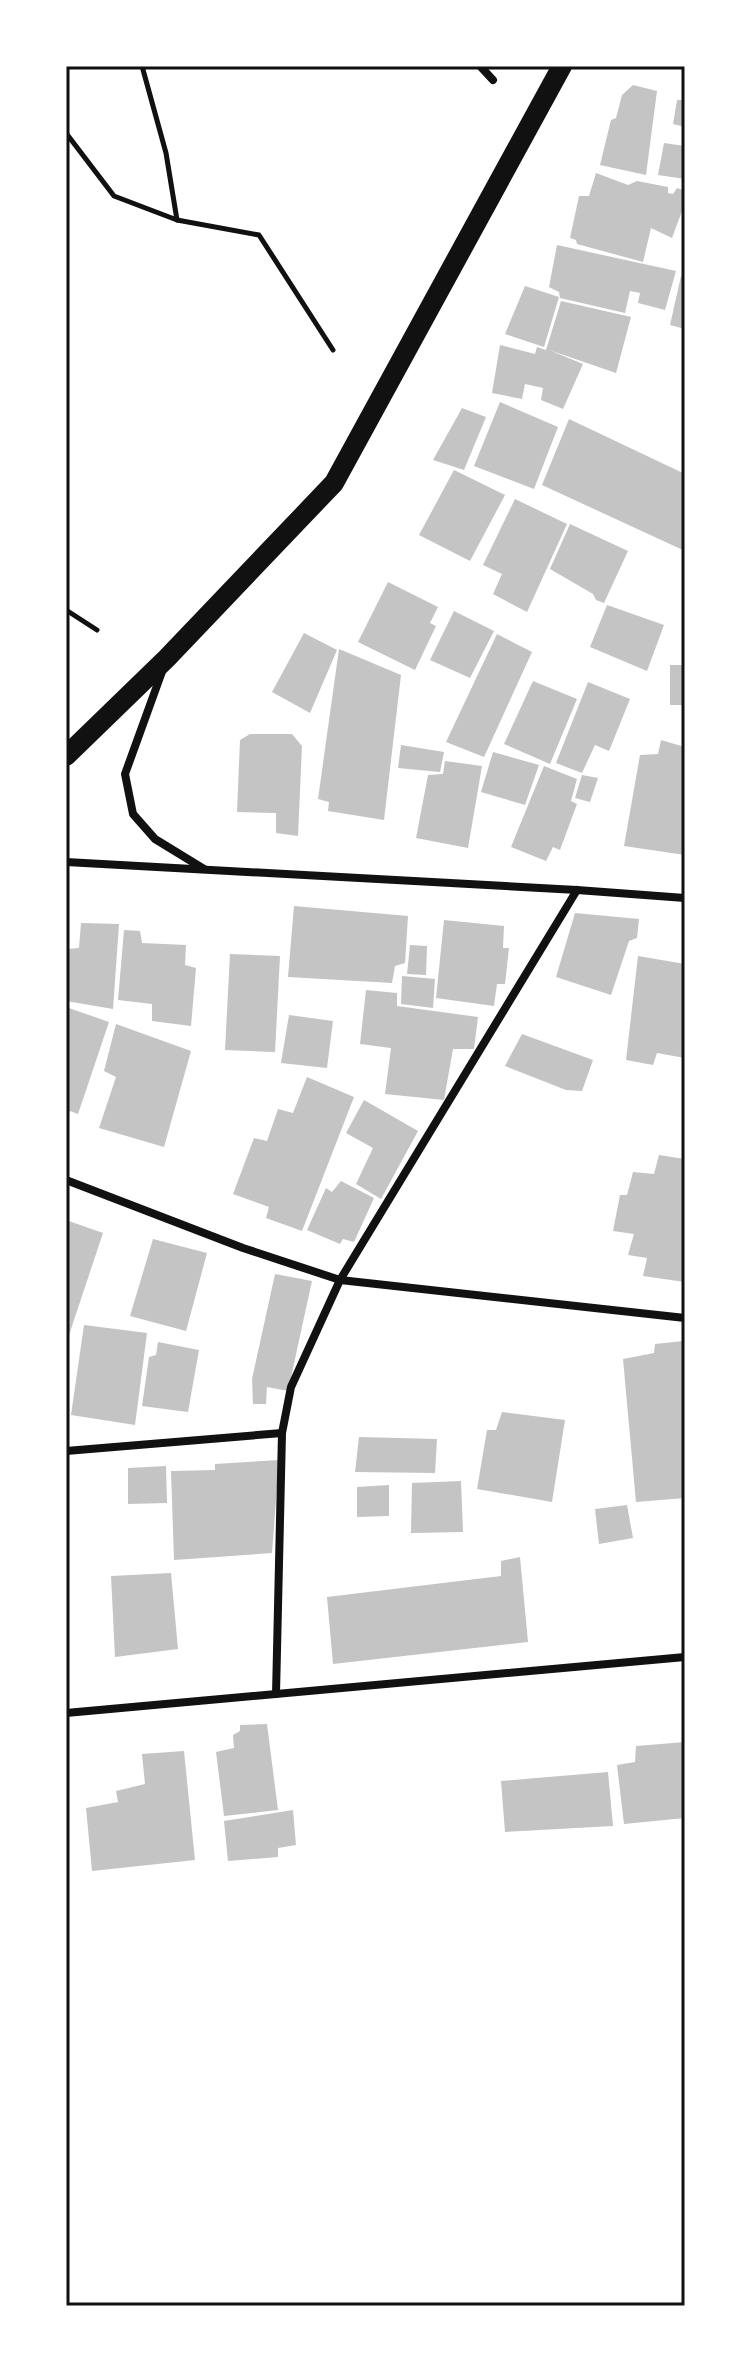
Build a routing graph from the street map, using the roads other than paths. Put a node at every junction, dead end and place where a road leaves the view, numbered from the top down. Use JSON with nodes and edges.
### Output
{"nodes":[{"id":1,"x":480,"y":66,"type":"edge"},
{"id":2,"x":562,"y":66,"type":"edge"},
{"id":3,"x":493,"y":80,"type":"dead end"},
{"id":4,"x":167,"y":658,"type":"junction"},
{"id":5,"x":66,"y":756,"type":"edge"},
{"id":6,"x":66,"y":862,"type":"edge"},
{"id":7,"x":205,"y":870,"type":"junction"},
{"id":8,"x":577,"y":890,"type":"junction"},
{"id":9,"x":685,"y":898,"type":"edge"},
{"id":10,"x":66,"y":1180,"type":"edge"},
{"id":11,"x":340,"y":1280,"type":"junction"},
{"id":12,"x":685,"y":1318,"type":"edge"},
{"id":13,"x":282,"y":1433,"type":"junction"},
{"id":14,"x":66,"y":1451,"type":"edge"},
{"id":15,"x":685,"y":1657,"type":"edge"},
{"id":16,"x":276,"y":1694,"type":"junction"},
{"id":17,"x":66,"y":1713,"type":"edge"}],
"edges":[{"from":1,"to":3,"type":"street"},
{"from":2,"to":4,"type":"main road"},
{"from":4,"to":5,"type":"main road"},
{"from":4,"to":7,"type":"street"},
{"from":6,"to":7,"type":"street"},
{"from":7,"to":8,"type":"street"},
{"from":8,"to":9,"type":"street"},
{"from":8,"to":11,"type":"street"},
{"from":10,"to":11,"type":"street"},
{"from":11,"to":12,"type":"street"},
{"from":11,"to":13,"type":"street"},
{"from":13,"to":14,"type":"street"},
{"from":13,"to":16,"type":"street"},
{"from":15,"to":16,"type":"street"},
{"from":16,"to":17,"type":"street"}]}
